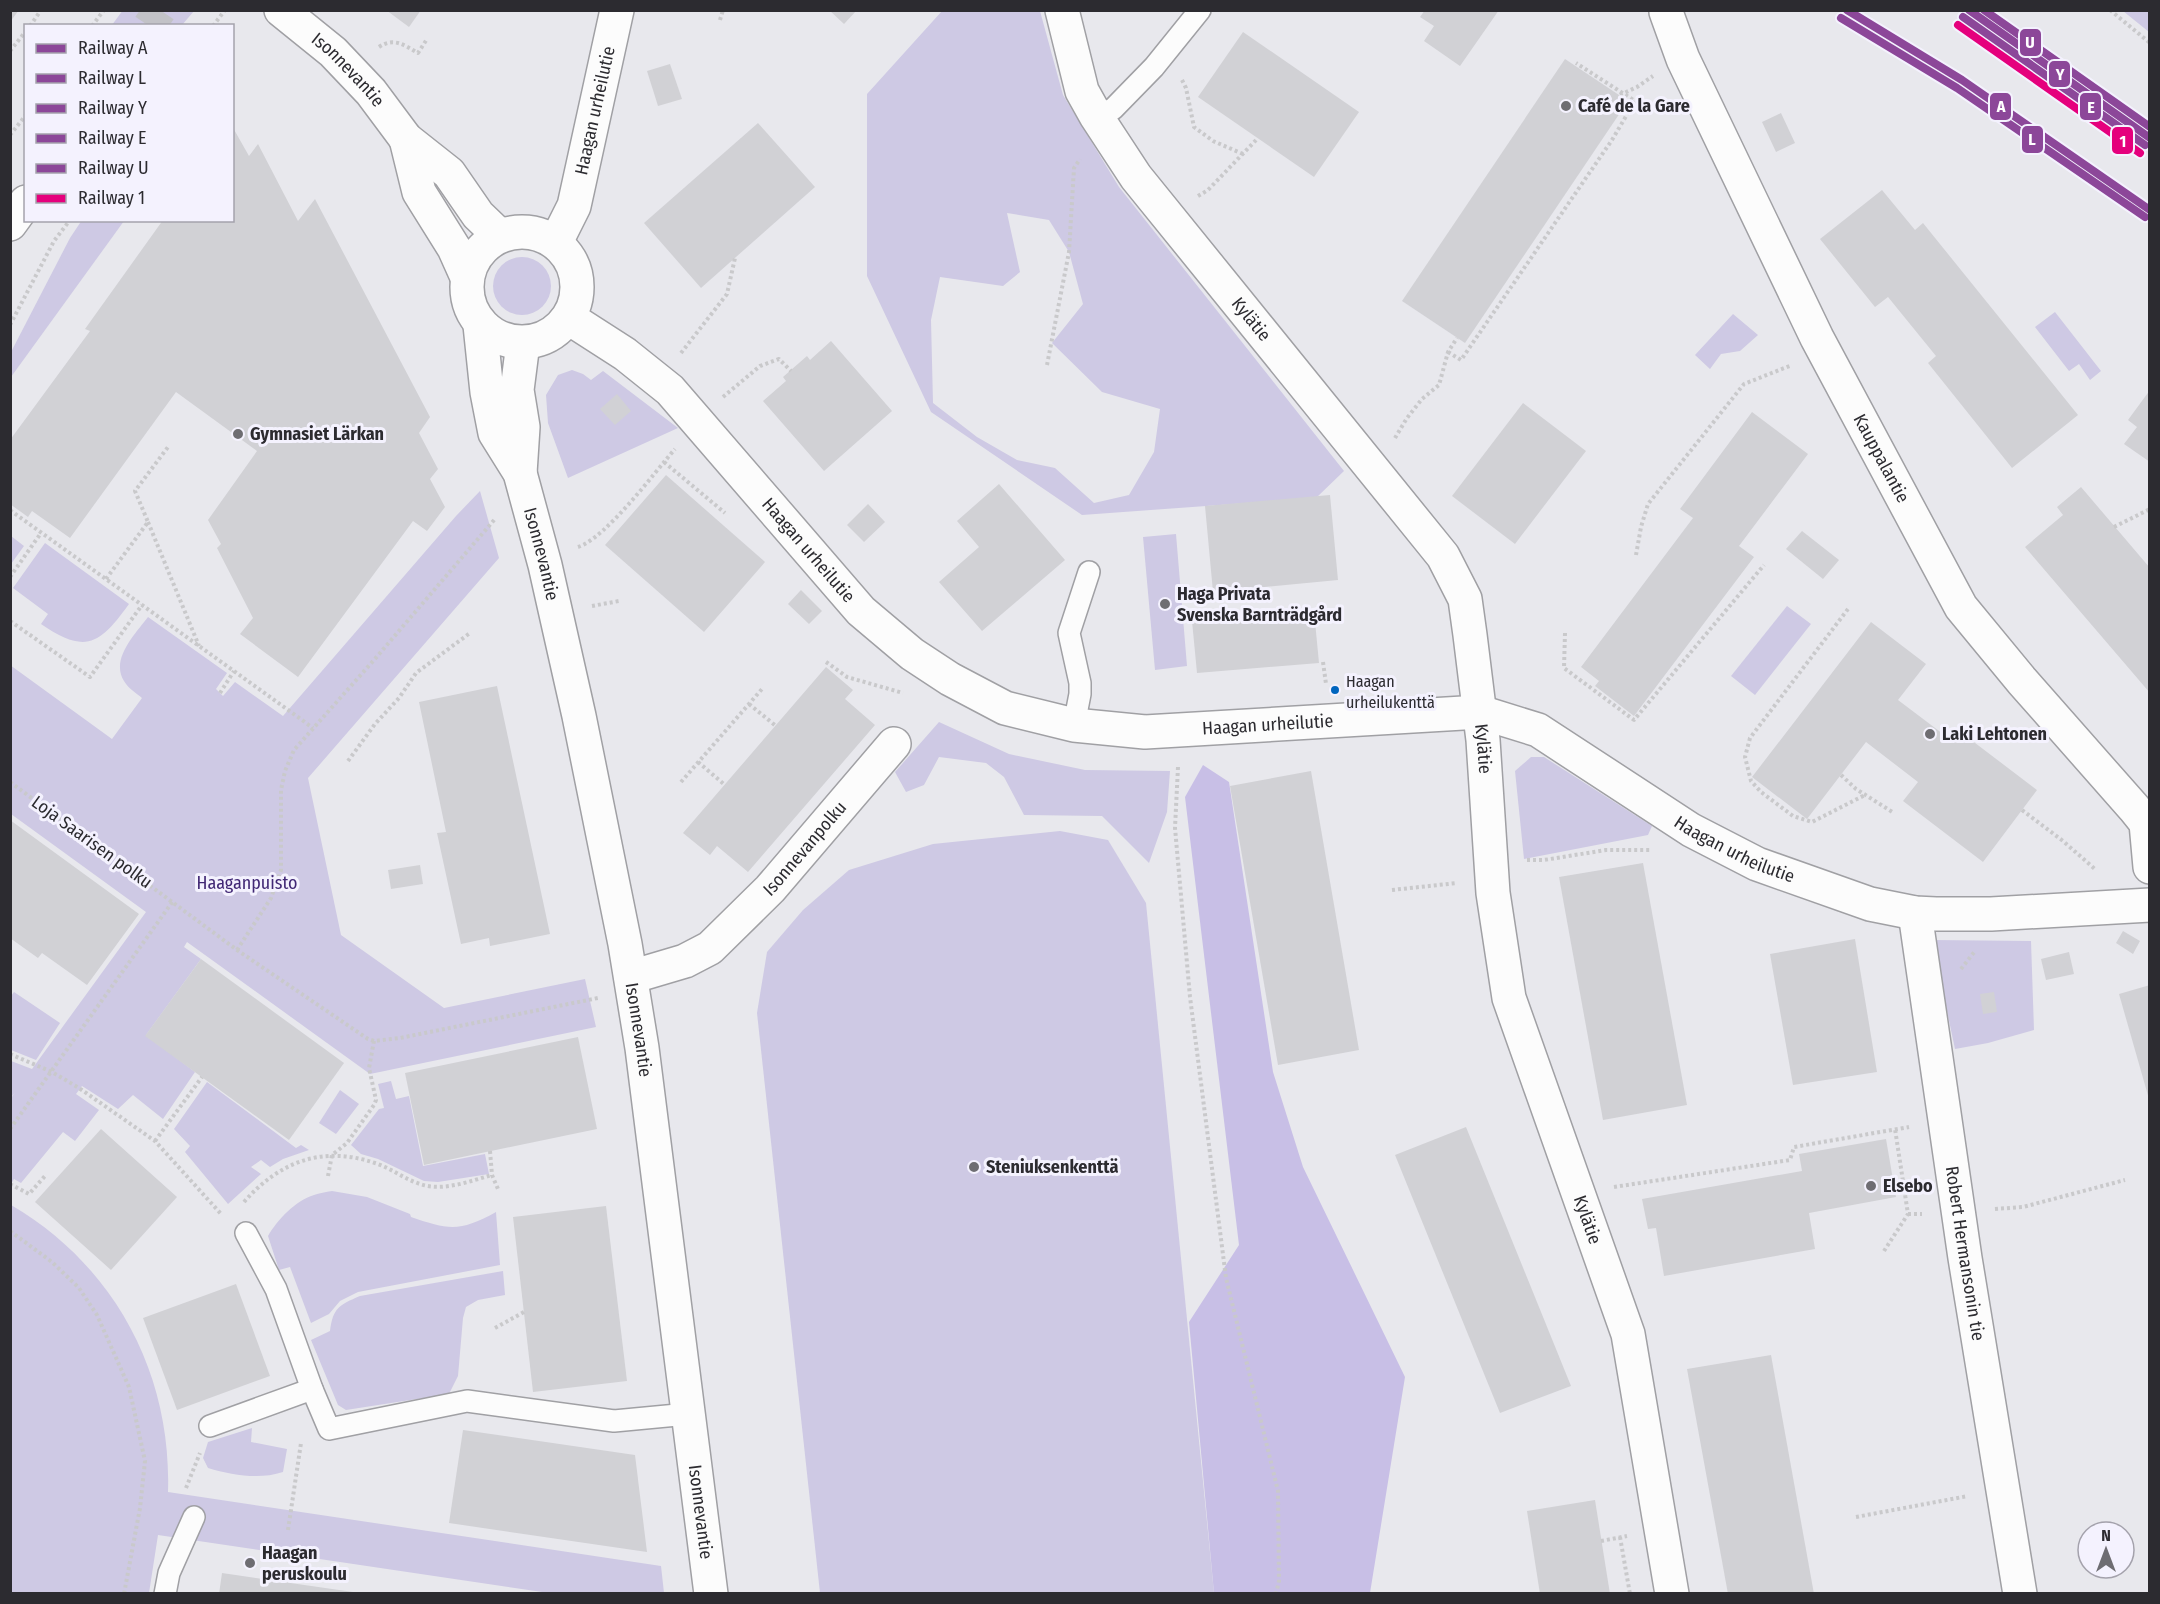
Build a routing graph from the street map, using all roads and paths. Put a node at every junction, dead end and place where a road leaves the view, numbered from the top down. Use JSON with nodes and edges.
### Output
{"nodes":[{"id":1,"x":104,"y":10,"type":"edge"},
{"id":2,"x":225,"y":10,"type":"edge"},
{"id":3,"x":281,"y":10,"type":"edge"},
{"id":4,"x":617,"y":10,"type":"edge"},
{"id":5,"x":723,"y":10,"type":"edge"},
{"id":6,"x":1062,"y":10,"type":"edge"},
{"id":7,"x":1200,"y":10,"type":"edge"},
{"id":8,"x":2110,"y":10,"type":"edge"},
{"id":9,"x":1666,"y":12,"type":"edge"},
{"id":10,"x":39,"y":13,"type":"dead end"},
{"id":11,"x":720,"y":20,"type":"dead end"},
{"id":12,"x":31,"y":24,"type":"edge"},
{"id":13,"x":94,"y":24,"type":"edge"},
{"id":14,"x":214,"y":24,"type":"edge"},
{"id":15,"x":24,"y":34,"type":"edge"},
{"id":16,"x":427,"y":39,"type":"dead end"},
{"id":17,"x":2150,"y":43,"type":"edge"},
{"id":18,"x":376,"y":50,"type":"dead end"},
{"id":19,"x":10,"y":51,"type":"edge"},
{"id":20,"x":1167,"y":51,"type":"junction"},
{"id":21,"x":1576,"y":63,"type":"dead end"},
{"id":22,"x":1655,"y":75,"type":"dead end"},
{"id":23,"x":1621,"y":94,"type":"junction"},
{"id":24,"x":24,"y":118,"type":"edge"},
{"id":25,"x":1099,"y":122,"type":"junction"},
{"id":26,"x":10,"y":135,"type":"edge"},
{"id":27,"x":1258,"y":138,"type":"dead end"},
{"id":28,"x":406,"y":139,"type":"junction"},
{"id":29,"x":1243,"y":154,"type":"junction"},
{"id":30,"x":1208,"y":190,"type":"dead end"},
{"id":31,"x":24,"y":205,"type":"edge"},
{"id":32,"x":68,"y":222,"type":"edge"},
{"id":33,"x":10,"y":224,"type":"edge"},
{"id":34,"x":500,"y":236,"type":"junction"},
{"id":35,"x":556,"y":242,"type":"junction"},
{"id":36,"x":735,"y":258,"type":"dead end"},
{"id":37,"x":467,"y":277,"type":"junction"},
{"id":38,"x":569,"y":318,"type":"junction"},
{"id":39,"x":10,"y":325,"type":"edge"},
{"id":40,"x":480,"y":325,"type":"junction"},
{"id":41,"x":1457,"y":338,"type":"dead end"},
{"id":42,"x":523,"y":343,"type":"junction"},
{"id":43,"x":1448,"y":352,"type":"junction"},
{"id":44,"x":677,"y":358,"type":"dead end"},
{"id":45,"x":1047,"y":365,"type":"dead end"},
{"id":46,"x":1792,"y":365,"type":"dead end"},
{"id":47,"x":790,"y":370,"type":"dead end"},
{"id":48,"x":717,"y":404,"type":"dead end"},
{"id":49,"x":1407,"y":418,"type":"dead end"},
{"id":50,"x":678,"y":445,"type":"dead end"},
{"id":51,"x":168,"y":447,"type":"dead end"},
{"id":52,"x":664,"y":462,"type":"junction"},
{"id":53,"x":520,"y":473,"type":"junction"},
{"id":54,"x":529,"y":508,"type":"junction"},
{"id":55,"x":2150,"y":508,"type":"edge"},
{"id":56,"x":10,"y":510,"type":"edge"},
{"id":57,"x":726,"y":514,"type":"dead end"},
{"id":58,"x":148,"y":522,"type":"junction"},
{"id":59,"x":2114,"y":527,"type":"dead end"},
{"id":60,"x":41,"y":533,"type":"junction"},
{"id":61,"x":574,"y":549,"type":"dead end"},
{"id":62,"x":1636,"y":555,"type":"dead end"},
{"id":63,"x":1764,"y":565,"type":"dead end"},
{"id":64,"x":1089,"y":572,"type":"dead end"},
{"id":65,"x":10,"y":577,"type":"edge"},
{"id":66,"x":106,"y":579,"type":"junction"},
{"id":67,"x":619,"y":601,"type":"dead end"},
{"id":68,"x":142,"y":605,"type":"junction"},
{"id":69,"x":588,"y":607,"type":"dead end"},
{"id":70,"x":1848,"y":609,"type":"dead end"},
{"id":71,"x":10,"y":621,"type":"edge"},
{"id":72,"x":470,"y":633,"type":"dead end"},
{"id":73,"x":1565,"y":633,"type":"dead end"},
{"id":74,"x":199,"y":646,"type":"junction"},
{"id":75,"x":826,"y":662,"type":"dead end"},
{"id":76,"x":1323,"y":662,"type":"dead end"},
{"id":77,"x":234,"y":671,"type":"junction"},
{"id":78,"x":1325,"y":683,"type":"dead end"},
{"id":79,"x":762,"y":690,"type":"dead end"},
{"id":80,"x":941,"y":690,"type":"junction"},
{"id":81,"x":220,"y":693,"type":"dead end"},
{"id":82,"x":749,"y":704,"type":"junction"},
{"id":83,"x":1480,"y":712,"type":"junction"},
{"id":84,"x":1074,"y":725,"type":"junction"},
{"id":85,"x":776,"y":726,"type":"dead end"},
{"id":86,"x":313,"y":728,"type":"junction"},
{"id":87,"x":894,"y":744,"type":"dead end"},
{"id":88,"x":348,"y":761,"type":"dead end"},
{"id":89,"x":698,"y":762,"type":"junction"},
{"id":90,"x":1178,"y":765,"type":"dead end"},
{"id":91,"x":1841,"y":775,"type":"dead end"},
{"id":92,"x":10,"y":782,"type":"edge"},
{"id":93,"x":681,"y":782,"type":"dead end"},
{"id":94,"x":725,"y":785,"type":"dead end"},
{"id":95,"x":1864,"y":795,"type":"junction"},
{"id":96,"x":2022,"y":810,"type":"dead end"},
{"id":97,"x":1894,"y":813,"type":"dead end"},
{"id":98,"x":1650,"y":850,"type":"dead end"},
{"id":99,"x":1524,"y":860,"type":"dead end"},
{"id":100,"x":2087,"y":861,"type":"dead end"},
{"id":101,"x":2150,"y":867,"type":"edge"},
{"id":102,"x":1423,"y":886,"type":"dead end"},
{"id":103,"x":1392,"y":890,"type":"dead end"},
{"id":104,"x":173,"y":901,"type":"junction"},
{"id":105,"x":2150,"y":905,"type":"edge"},
{"id":106,"x":1915,"y":913,"type":"junction"},
{"id":107,"x":237,"y":950,"type":"junction"},
{"id":108,"x":632,"y":984,"type":"junction"},
{"id":109,"x":374,"y":1041,"type":"junction"},
{"id":110,"x":10,"y":1054,"type":"edge"},
{"id":111,"x":52,"y":1072,"type":"junction"},
{"id":112,"x":202,"y":1077,"type":"dead end"},
{"id":113,"x":1945,"y":1121,"type":"junction"},
{"id":114,"x":10,"y":1129,"type":"edge"},
{"id":115,"x":1895,"y":1129,"type":"junction"},
{"id":116,"x":155,"y":1141,"type":"junction"},
{"id":117,"x":490,"y":1151,"type":"dead end"},
{"id":118,"x":332,"y":1155,"type":"junction"},
{"id":119,"x":492,"y":1175,"type":"junction"},
{"id":120,"x":45,"y":1176,"type":"dead end"},
{"id":121,"x":328,"y":1176,"type":"dead end"},
{"id":122,"x":2125,"y":1180,"type":"dead end"},
{"id":123,"x":10,"y":1184,"type":"edge"},
{"id":124,"x":498,"y":1189,"type":"dead end"},
{"id":125,"x":1603,"y":1189,"type":"dead end"},
{"id":126,"x":2023,"y":1207,"type":"dead end"},
{"id":127,"x":227,"y":1220,"type":"junction"},
{"id":128,"x":10,"y":1231,"type":"edge"},
{"id":129,"x":246,"y":1233,"type":"joint"},
{"id":130,"x":1884,"y":1251,"type":"dead end"},
{"id":131,"x":524,"y":1312,"type":"dead end"},
{"id":132,"x":495,"y":1328,"type":"dead end"},
{"id":133,"x":312,"y":1389,"type":"junction"},
{"id":134,"x":688,"y":1414,"type":"junction"},
{"id":135,"x":210,"y":1426,"type":"joint"},
{"id":136,"x":296,"y":1479,"type":"dead end"},
{"id":137,"x":2003,"y":1489,"type":"junction"},
{"id":138,"x":184,"y":1492,"type":"dead end"},
{"id":139,"x":194,"y":1517,"type":"dead end"},
{"id":140,"x":1857,"y":1517,"type":"dead end"},
{"id":141,"x":288,"y":1530,"type":"dead end"},
{"id":142,"x":1620,"y":1537,"type":"dead end"},
{"id":143,"x":124,"y":1593,"type":"edge"},
{"id":144,"x":165,"y":1593,"type":"edge"},
{"id":145,"x":711,"y":1593,"type":"edge"},
{"id":146,"x":1276,"y":1593,"type":"edge"},
{"id":147,"x":1630,"y":1593,"type":"edge"},
{"id":148,"x":1672,"y":1593,"type":"edge"},
{"id":149,"x":2020,"y":1593,"type":"edge"}],
"edges":[{"from":1,"to":13,"type":"path"},
{"from":2,"to":14,"type":"path"},
{"from":3,"to":28,"type":"street","name":"Isonnevantie"},
{"from":4,"to":35,"type":"street","name":"Haagan urheilutie"},
{"from":5,"to":11,"type":"path"},
{"from":6,"to":25,"type":"street","name":"Kylätie"},
{"from":7,"to":20,"type":"lane"},
{"from":8,"to":17,"type":"path"},
{"from":9,"to":101,"type":"street","name":"Kauppalantie"},
{"from":10,"to":12,"type":"path"},
{"from":15,"to":19,"type":"path"},
{"from":16,"to":18,"type":"path"},
{"from":20,"to":25,"type":"lane"},
{"from":20,"to":29,"type":"path"},
{"from":21,"to":23,"type":"path"},
{"from":22,"to":23,"type":"path"},
{"from":23,"to":43,"type":"path"},
{"from":24,"to":26,"type":"path"},
{"from":25,"to":45,"type":"path"},
{"from":25,"to":83,"type":"street","name":"Kylätie"},
{"from":27,"to":29,"type":"path"},
{"from":28,"to":34,"type":"street","name":"Isonnevantie"},
{"from":28,"to":37,"type":"street","name":"Isonnevantie"},
{"from":29,"to":30,"type":"path"},
{"from":31,"to":33,"type":"street"},
{"from":32,"to":39,"type":"path"},
{"from":34,"to":35,"type":"street"},
{"from":34,"to":37,"type":"street"},
{"from":35,"to":38,"type":"street"},
{"from":36,"to":44,"type":"path"},
{"from":37,"to":40,"type":"street"},
{"from":38,"to":42,"type":"street"},
{"from":38,"to":80,"type":"street","name":"Haagan urheilutie"},
{"from":40,"to":42,"type":"street"},
{"from":40,"to":53,"type":"street","name":"Isonnevantie"},
{"from":41,"to":43,"type":"path"},
{"from":42,"to":53,"type":"street","name":"Isonnevantie"},
{"from":43,"to":49,"type":"path"},
{"from":46,"to":62,"type":"path"},
{"from":47,"to":48,"type":"path"},
{"from":50,"to":52,"type":"path"},
{"from":51,"to":58,"type":"path"},
{"from":52,"to":57,"type":"path"},
{"from":52,"to":61,"type":"path"},
{"from":53,"to":54,"type":"street","name":"Isonnevantie"},
{"from":54,"to":86,"type":"path"},
{"from":54,"to":108,"type":"street","name":"Isonnevantie"},
{"from":55,"to":59,"type":"path"},
{"from":56,"to":60,"type":"path"},
{"from":58,"to":66,"type":"path"},
{"from":58,"to":74,"type":"path"},
{"from":60,"to":65,"type":"path"},
{"from":60,"to":66,"type":"path"},
{"from":63,"to":73,"type":"path"},
{"from":64,"to":84,"type":"lane"},
{"from":66,"to":68,"type":"path"},
{"from":67,"to":69,"type":"path"},
{"from":68,"to":71,"type":"path"},
{"from":68,"to":74,"type":"path"},
{"from":70,"to":95,"type":"path"},
{"from":72,"to":88,"type":"path"},
{"from":74,"to":77,"type":"path"},
{"from":75,"to":80,"type":"path"},
{"from":76,"to":78,"type":"path"},
{"from":77,"to":81,"type":"path"},
{"from":77,"to":86,"type":"path"},
{"from":79,"to":82,"type":"path"},
{"from":80,"to":84,"type":"street","name":"Haagan urheilutie"},
{"from":82,"to":85,"type":"path"},
{"from":82,"to":89,"type":"path"},
{"from":83,"to":84,"type":"street","name":"Haagan urheilutie"},
{"from":83,"to":106,"type":"street","name":"Haagan urheilutie"},
{"from":83,"to":148,"type":"street","name":"Kylätie"},
{"from":86,"to":107,"type":"path"},
{"from":87,"to":108,"type":"street","name":"Isonnevanpolku"},
{"from":89,"to":93,"type":"path"},
{"from":89,"to":94,"type":"path"},
{"from":90,"to":146,"type":"path"},
{"from":91,"to":95,"type":"path"},
{"from":92,"to":104,"type":"path","name":"Loja Saarisen polku"},
{"from":95,"to":97,"type":"path"},
{"from":96,"to":100,"type":"path"},
{"from":98,"to":99,"type":"path"},
{"from":102,"to":103,"type":"path"},
{"from":104,"to":107,"type":"path","name":"Loja Saarisen polku"},
{"from":104,"to":111,"type":"path"},
{"from":105,"to":106,"type":"street","name":"Haagan urheilutie"},
{"from":106,"to":113,"type":"street","name":"Robert Hermansonin tie"},
{"from":107,"to":109,"type":"path","name":"Loja Saarisen polku"},
{"from":108,"to":109,"type":"path"},
{"from":108,"to":134,"type":"street","name":"Isonnevantie"},
{"from":109,"to":118,"type":"path"},
{"from":110,"to":111,"type":"path"},
{"from":111,"to":114,"type":"path"},
{"from":111,"to":116,"type":"path"},
{"from":112,"to":116,"type":"path"},
{"from":113,"to":115,"type":"path"},
{"from":113,"to":137,"type":"street","name":"Robert Hermansonin tie"},
{"from":115,"to":125,"type":"path"},
{"from":115,"to":130,"type":"path"},
{"from":116,"to":127,"type":"path"},
{"from":117,"to":119,"type":"path"},
{"from":118,"to":119,"type":"path"},
{"from":118,"to":121,"type":"path"},
{"from":118,"to":127,"type":"path"},
{"from":119,"to":124,"type":"path"},
{"from":120,"to":123,"type":"path"},
{"from":122,"to":126,"type":"path"},
{"from":127,"to":129,"type":"path"},
{"from":128,"to":143,"type":"path"},
{"from":129,"to":133,"type":"lane"},
{"from":131,"to":132,"type":"path"},
{"from":133,"to":134,"type":"lane"},
{"from":133,"to":135,"type":"lane"},
{"from":134,"to":145,"type":"street","name":"Isonnevantie"},
{"from":135,"to":138,"type":"path"},
{"from":136,"to":141,"type":"path"},
{"from":137,"to":140,"type":"path"},
{"from":137,"to":149,"type":"street","name":"Robert Hermansonin tie"},
{"from":139,"to":144,"type":"lane"},
{"from":142,"to":147,"type":"path"}]}
